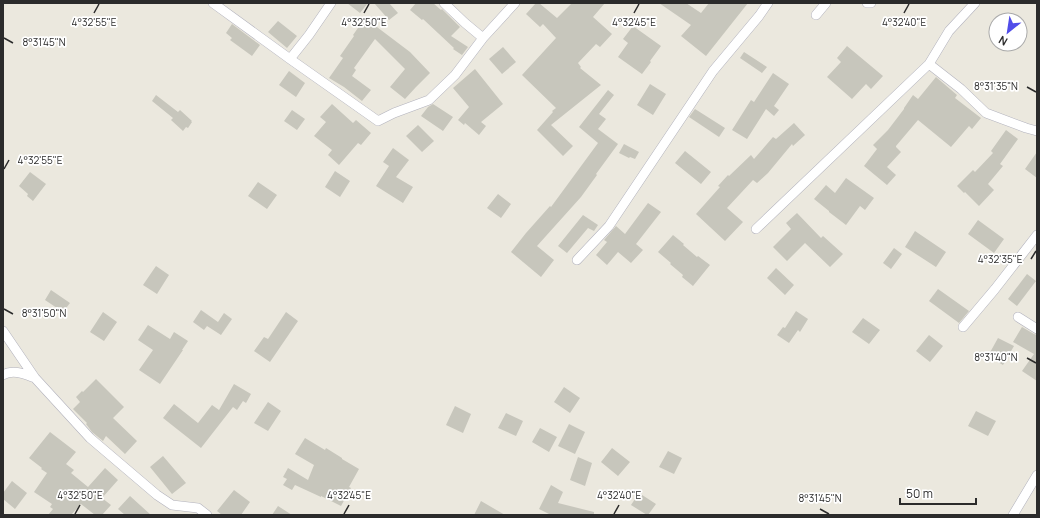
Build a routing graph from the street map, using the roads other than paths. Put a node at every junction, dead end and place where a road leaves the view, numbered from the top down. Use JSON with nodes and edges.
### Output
{"nodes":[{"id":1,"x":213,"y":3,"type":"edge"},
{"id":2,"x":331,"y":3,"type":"edge"},
{"id":3,"x":444,"y":3,"type":"edge"},
{"id":4,"x":515,"y":3,"type":"edge"},
{"id":5,"x":768,"y":3,"type":"edge"},
{"id":6,"x":826,"y":3,"type":"edge"},
{"id":7,"x":867,"y":3,"type":"edge"},
{"id":8,"x":871,"y":3,"type":"edge"},
{"id":9,"x":975,"y":3,"type":"edge"},
{"id":10,"x":816,"y":15,"type":"dead end"},
{"id":11,"x":482,"y":38,"type":"junction"},
{"id":12,"x":290,"y":59,"type":"junction"},
{"id":13,"x":929,"y":64,"type":"junction"},
{"id":14,"x":1037,"y":131,"type":"edge"},
{"id":15,"x":756,"y":229,"type":"dead end"},
{"id":16,"x":1037,"y":235,"type":"edge"},
{"id":17,"x":577,"y":260,"type":"dead end"},
{"id":18,"x":1018,"y":317,"type":"dead end"},
{"id":19,"x":964,"y":327,"type":"dead end"},
{"id":20,"x":1037,"y":328,"type":"edge"},
{"id":21,"x":3,"y":331,"type":"edge"},
{"id":22,"x":3,"y":375,"type":"edge"},
{"id":23,"x":34,"y":378,"type":"junction"},
{"id":24,"x":1037,"y":475,"type":"edge"},
{"id":25,"x":207,"y":515,"type":"edge"},
{"id":26,"x":1013,"y":515,"type":"edge"}],
"edges":[{"from":1,"to":12,"type":"street"},
{"from":2,"to":12,"type":"street"},
{"from":3,"to":11,"type":"street"},
{"from":4,"to":11,"type":"street"},
{"from":5,"to":17,"type":"street"},
{"from":6,"to":10,"type":"street"},
{"from":7,"to":8,"type":"street"},
{"from":9,"to":13,"type":"street"},
{"from":11,"to":12,"type":"street"},
{"from":13,"to":14,"type":"street"},
{"from":13,"to":15,"type":"street"},
{"from":16,"to":19,"type":"street"},
{"from":18,"to":20,"type":"street"},
{"from":21,"to":23,"type":"street"},
{"from":22,"to":23,"type":"street"},
{"from":23,"to":25,"type":"street"},
{"from":24,"to":26,"type":"street"}]}
